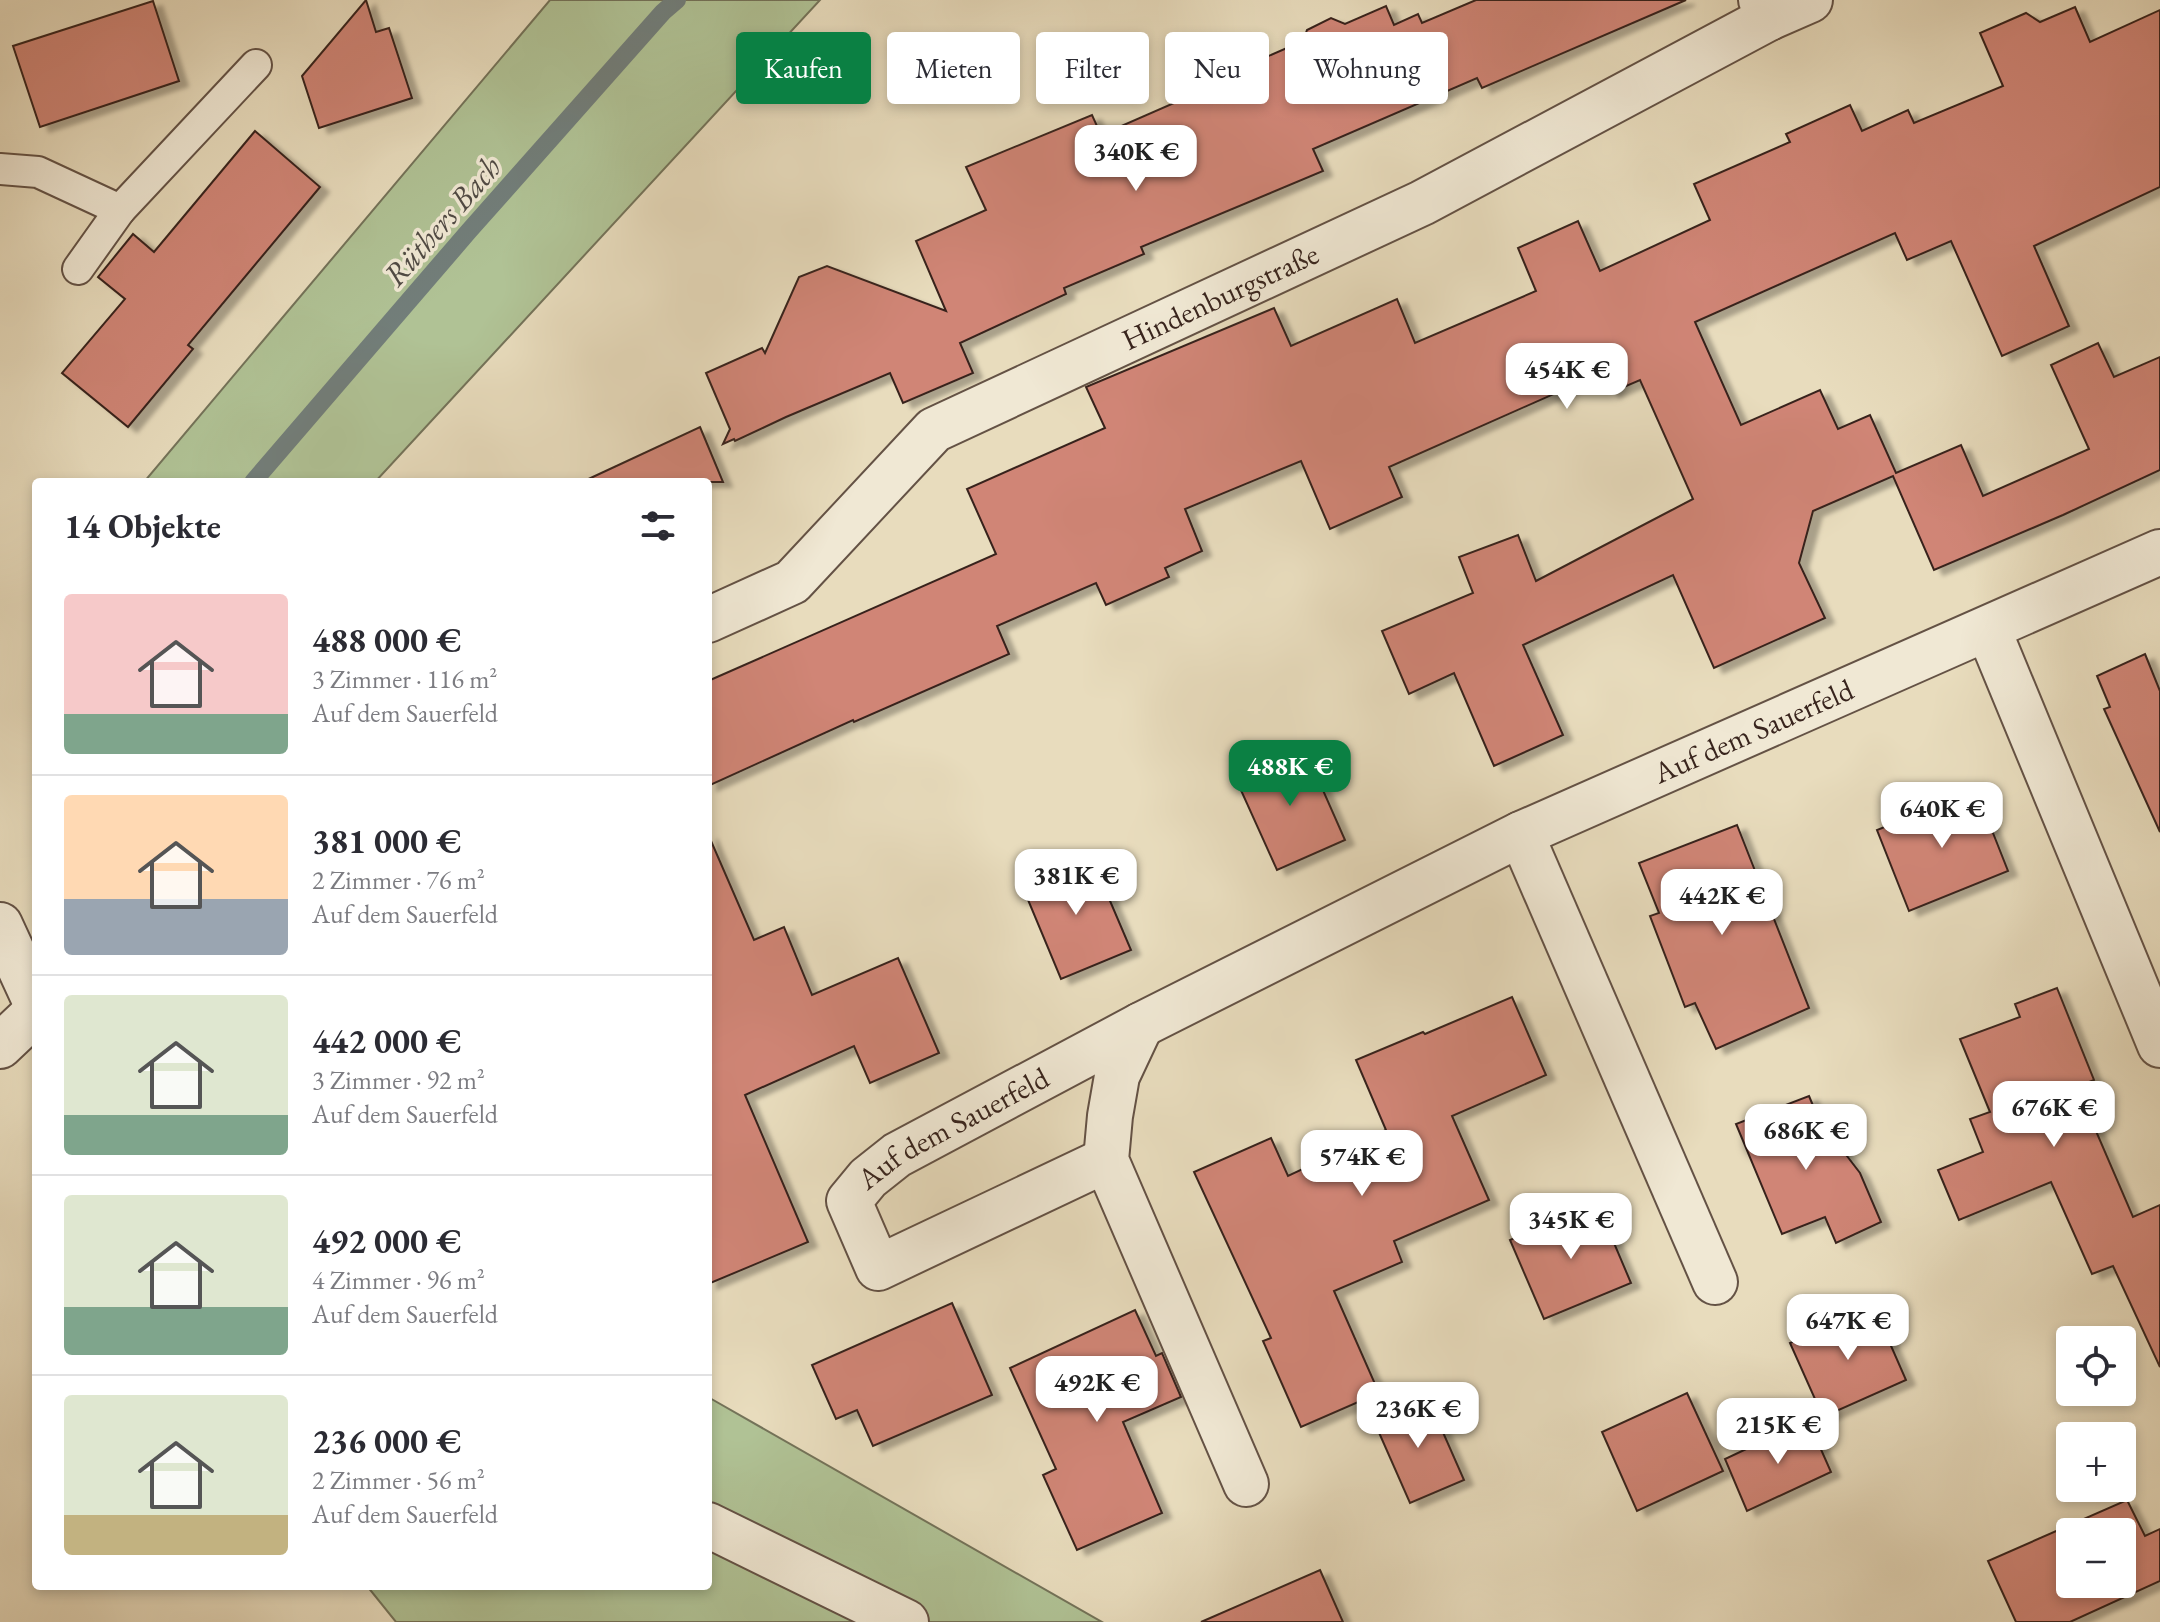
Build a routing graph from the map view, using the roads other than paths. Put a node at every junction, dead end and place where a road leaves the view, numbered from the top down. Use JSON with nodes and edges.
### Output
{"nodes":[{"id":1,"x":1810,"y":0,"type":"edge"},
{"id":2,"x":1765,"y":9,"type":"edge"},
{"id":3,"x":256,"y":65,"type":"dead end"},
{"id":4,"x":0,"y":169,"type":"edge"},
{"id":5,"x":120,"y":210,"type":"junction"},
{"id":6,"x":78,"y":269,"type":"dead end"},
{"id":7,"x":2160,"y":552,"type":"edge"},
{"id":8,"x":712,"y":618,"type":"edge"},
{"id":9,"x":1988,"y":629,"type":"junction"},
{"id":10,"x":1521,"y":834,"type":"junction"},
{"id":11,"x":0,"y":925,"type":"edge"},
{"id":12,"x":32,"y":994,"type":"edge"},
{"id":13,"x":32,"y":1016,"type":"edge"},
{"id":14,"x":1141,"y":1025,"type":"junction"},
{"id":15,"x":2160,"y":1045,"type":"edge"},
{"id":16,"x":0,"y":1046,"type":"edge"},
{"id":17,"x":1106,"y":1160,"type":"junction"},
{"id":18,"x":1715,"y":1282,"type":"dead end"},
{"id":19,"x":1246,"y":1484,"type":"dead end"},
{"id":20,"x":712,"y":1527,"type":"edge"},
{"id":21,"x":906,"y":1622,"type":"edge"}],
"edges":[{"from":1,"to":2,"type":"street","name":"Hindenburgstraße"},
{"from":2,"to":8,"type":"street","name":"Hindenburgstraße"},
{"from":3,"to":5,"type":"lane"},
{"from":4,"to":5,"type":"lane"},
{"from":5,"to":6,"type":"lane"},
{"from":7,"to":9,"type":"street","name":"Auf dem Sauerfeld"},
{"from":9,"to":10,"type":"street","name":"Auf dem Sauerfeld"},
{"from":9,"to":15,"type":"street"},
{"from":10,"to":14,"type":"street","name":"Auf dem Sauerfeld"},
{"from":10,"to":18,"type":"street"},
{"from":11,"to":12,"type":"street"},
{"from":13,"to":16,"type":"street"},
{"from":14,"to":17,"type":"street"},
{"from":14,"to":17,"type":"street","name":"Auf dem Sauerfeld"},
{"from":17,"to":19,"type":"street"},
{"from":20,"to":21,"type":"street"}]}
